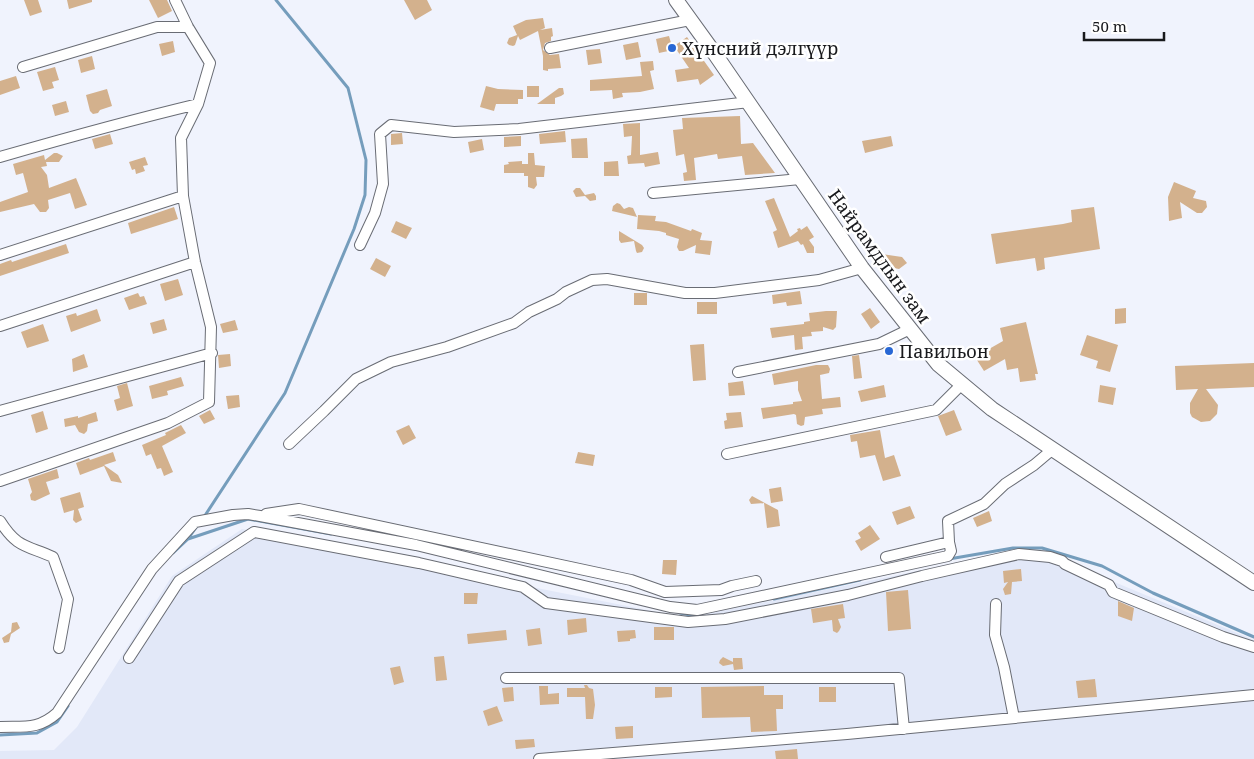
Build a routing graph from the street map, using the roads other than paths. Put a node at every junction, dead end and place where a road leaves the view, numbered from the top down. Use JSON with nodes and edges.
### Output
{"nodes":[{"id":1,"x":175,"y":0,"type":"edge"},
{"id":2,"x":676,"y":0,"type":"edge"},
{"id":3,"x":690,"y":20,"type":"junction"},
{"id":4,"x":188,"y":27,"type":"junction"},
{"id":5,"x":550,"y":48,"type":"dead end"},
{"id":6,"x":23,"y":67,"type":"dead end"},
{"id":7,"x":749,"y":102,"type":"junction"},
{"id":8,"x":198,"y":104,"type":"junction"},
{"id":9,"x":0,"y":157,"type":"edge"},
{"id":10,"x":800,"y":179,"type":"junction"},
{"id":11,"x":653,"y":193,"type":"dead end"},
{"id":12,"x":183,"y":196,"type":"junction"},
{"id":13,"x":360,"y":245,"type":"dead end"},
{"id":14,"x":0,"y":255,"type":"edge"},
{"id":15,"x":194,"y":262,"type":"junction"},
{"id":16,"x":862,"y":268,"type":"junction"},
{"id":17,"x":0,"y":326,"type":"edge"},
{"id":18,"x":910,"y":329,"type":"junction"},
{"id":19,"x":212,"y":353,"type":"junction"},
{"id":20,"x":738,"y":372,"type":"dead end"},
{"id":21,"x":962,"y":384,"type":"junction"},
{"id":22,"x":0,"y":411,"type":"edge"},
{"id":23,"x":289,"y":444,"type":"dead end"},
{"id":24,"x":1053,"y":449,"type":"junction"},
{"id":25,"x":727,"y":454,"type":"dead end"},
{"id":26,"x":0,"y":481,"type":"edge"},
{"id":27,"x":260,"y":516,"type":"junction"},
{"id":28,"x":0,"y":521,"type":"edge"},
{"id":29,"x":949,"y":542,"type":"junction"},
{"id":30,"x":886,"y":557,"type":"dead end"},
{"id":31,"x":756,"y":581,"type":"dead end"},
{"id":32,"x":1254,"y":583,"type":"edge"},
{"id":33,"x":996,"y":604,"type":"dead end"},
{"id":34,"x":1254,"y":647,"type":"edge"},
{"id":35,"x":58,"y":648,"type":"dead end"},
{"id":36,"x":129,"y":658,"type":"dead end"},
{"id":37,"x":506,"y":678,"type":"dead end"},
{"id":38,"x":1254,"y":695,"type":"edge"},
{"id":39,"x":1014,"y":718,"type":"junction"},
{"id":40,"x":0,"y":727,"type":"edge"},
{"id":41,"x":904,"y":729,"type":"junction"},
{"id":42,"x":539,"y":759,"type":"edge"}],
"edges":[{"from":1,"to":4,"type":"street"},
{"from":2,"to":3,"type":"main road","name":"Найрамдлын зам"},
{"from":3,"to":5,"type":"street"},
{"from":3,"to":7,"type":"main road","name":"Найрамдлын зам"},
{"from":4,"to":6,"type":"street"},
{"from":4,"to":8,"type":"street"},
{"from":7,"to":10,"type":"main road","name":"Найрамдлын зам"},
{"from":7,"to":13,"type":"street"},
{"from":8,"to":9,"type":"street"},
{"from":8,"to":12,"type":"street"},
{"from":10,"to":11,"type":"street"},
{"from":10,"to":16,"type":"main road","name":"Найрамдлын зам"},
{"from":12,"to":14,"type":"street"},
{"from":12,"to":15,"type":"street"},
{"from":15,"to":17,"type":"street"},
{"from":15,"to":19,"type":"street"},
{"from":16,"to":18,"type":"main road","name":"Найрамдлын зам"},
{"from":16,"to":23,"type":"street"},
{"from":18,"to":20,"type":"street"},
{"from":18,"to":21,"type":"main road","name":"Найрамдлын зам"},
{"from":19,"to":22,"type":"street"},
{"from":19,"to":26,"type":"street"},
{"from":21,"to":24,"type":"main road","name":"Найрамдлын зам"},
{"from":21,"to":25,"type":"street"},
{"from":24,"to":29,"type":"street"},
{"from":24,"to":32,"type":"main road","name":"Найрамдлын зам"},
{"from":27,"to":29,"type":"street"},
{"from":27,"to":31,"type":"street"},
{"from":27,"to":40,"type":"street"},
{"from":28,"to":35,"type":"street"},
{"from":29,"to":30,"type":"street"},
{"from":33,"to":39,"type":"street"},
{"from":34,"to":36,"type":"street"},
{"from":37,"to":41,"type":"street"},
{"from":38,"to":39,"type":"street"},
{"from":39,"to":41,"type":"street"},
{"from":41,"to":42,"type":"street"}]}
